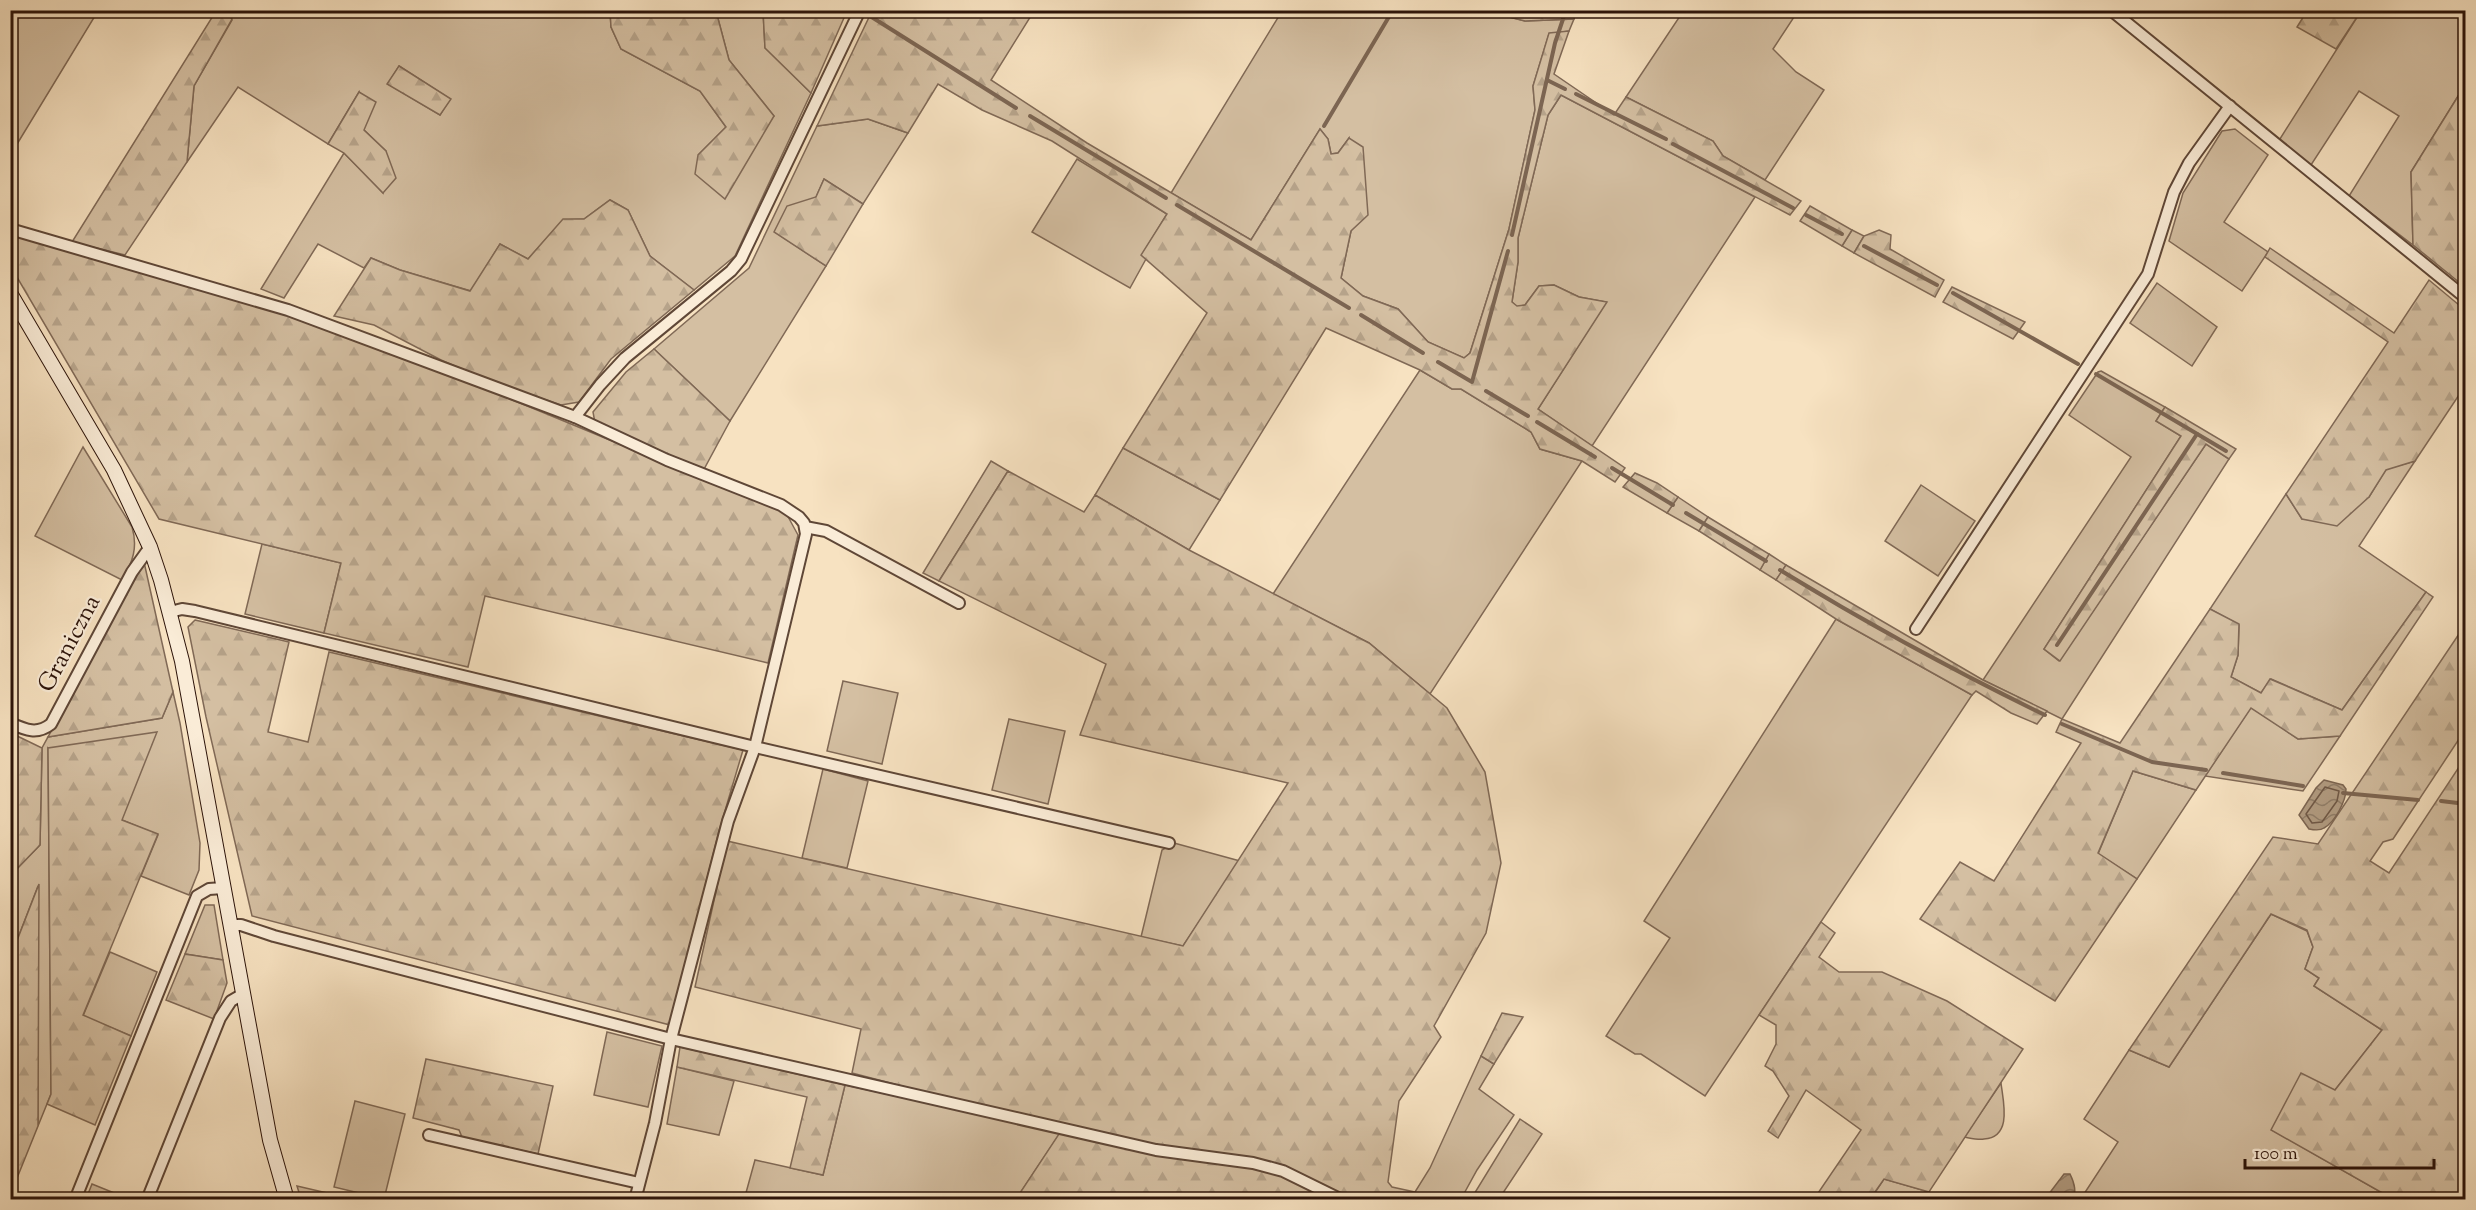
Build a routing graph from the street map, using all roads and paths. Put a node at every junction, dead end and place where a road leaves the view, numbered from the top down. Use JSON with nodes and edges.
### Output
{"nodes":[{"id":1,"x":860,"y":10,"type":"edge"},
{"id":2,"x":2111,"y":10,"type":"edge"},
{"id":3,"x":2230,"y":106,"type":"junction"},
{"id":4,"x":10,"y":229,"type":"edge"},
{"id":5,"x":10,"y":293,"type":"edge"},
{"id":6,"x":2466,"y":298,"type":"edge"},
{"id":7,"x":575,"y":417,"type":"junction"},
{"id":8,"x":805,"y":527,"type":"junction"},
{"id":9,"x":150,"y":548,"type":"junction"},
{"id":10,"x":959,"y":603,"type":"dead end"},
{"id":11,"x":170,"y":612,"type":"junction"},
{"id":12,"x":1916,"y":629,"type":"dead end"},
{"id":13,"x":10,"y":723,"type":"edge"},
{"id":14,"x":755,"y":747,"type":"junction"},
{"id":15,"x":1169,"y":843,"type":"dead end"},
{"id":16,"x":223,"y":888,"type":"junction"},
{"id":17,"x":230,"y":925,"type":"junction"},
{"id":18,"x":243,"y":994,"type":"junction"},
{"id":19,"x":671,"y":1039,"type":"junction"},
{"id":20,"x":429,"y":1135,"type":"dead end"},
{"id":21,"x":639,"y":1184,"type":"junction"},
{"id":22,"x":75,"y":1200,"type":"edge"},
{"id":23,"x":147,"y":1200,"type":"edge"},
{"id":24,"x":287,"y":1200,"type":"edge"},
{"id":25,"x":635,"y":1200,"type":"edge"},
{"id":26,"x":1342,"y":1200,"type":"edge"}],
"edges":[{"from":1,"to":7,"type":"street"},
{"from":2,"to":3,"type":"street"},
{"from":3,"to":6,"type":"street"},
{"from":3,"to":12,"type":"street"},
{"from":4,"to":7,"type":"street"},
{"from":5,"to":9,"type":"street"},
{"from":7,"to":8,"type":"street"},
{"from":8,"to":10,"type":"street"},
{"from":8,"to":14,"type":"street"},
{"from":9,"to":11,"type":"street"},
{"from":9,"to":13,"type":"street","name":"Graniczna"},
{"from":11,"to":14,"type":"street"},
{"from":11,"to":16,"type":"street"},
{"from":14,"to":15,"type":"street"},
{"from":14,"to":19,"type":"street"},
{"from":16,"to":17,"type":"street"},
{"from":16,"to":22,"type":"street"},
{"from":17,"to":18,"type":"street"},
{"from":17,"to":19,"type":"street"},
{"from":18,"to":23,"type":"street"},
{"from":18,"to":24,"type":"street"},
{"from":19,"to":21,"type":"street"},
{"from":19,"to":26,"type":"street"},
{"from":20,"to":21,"type":"street"},
{"from":21,"to":25,"type":"street"}]}
